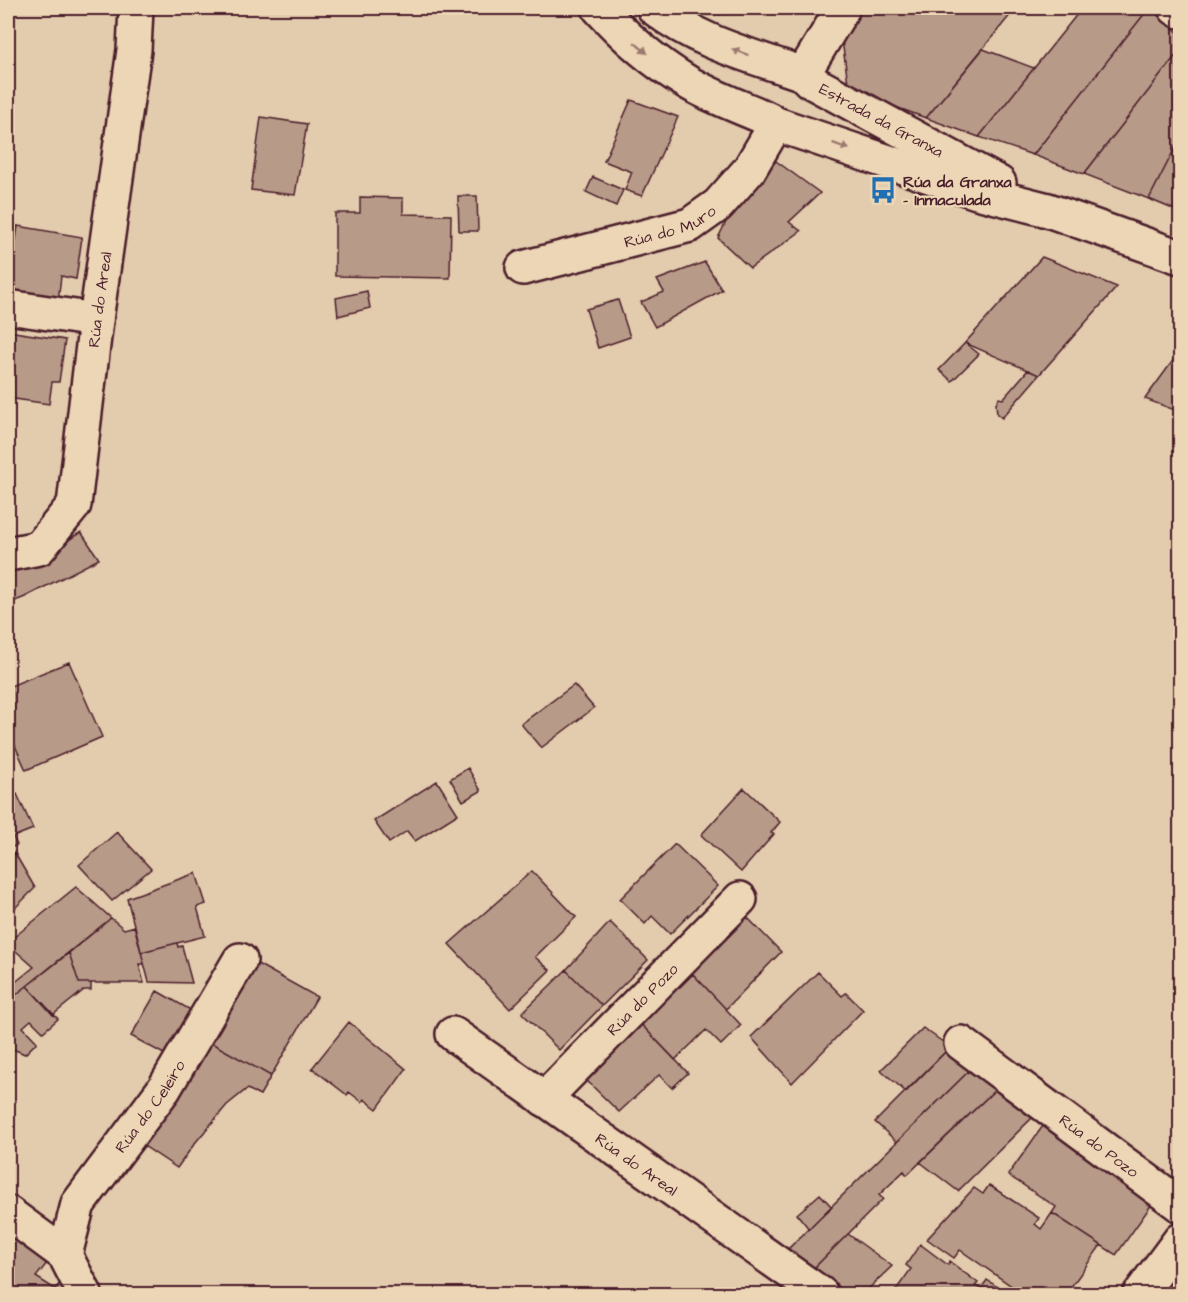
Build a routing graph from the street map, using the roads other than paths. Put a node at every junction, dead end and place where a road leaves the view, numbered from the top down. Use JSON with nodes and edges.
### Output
{"nodes":[{"id":1,"x":136,"y":8,"type":"edge"},
{"id":2,"x":599,"y":8,"type":"edge"},
{"id":3,"x":654,"y":8,"type":"edge"},
{"id":4,"x":843,"y":8,"type":"edge"},
{"id":5,"x":1175,"y":8,"type":"edge"},
{"id":6,"x":1180,"y":11,"type":"edge"},
{"id":7,"x":803,"y":76,"type":"junction"},
{"id":8,"x":776,"y":124,"type":"junction"},
{"id":9,"x":1048,"y":210,"type":"junction"},
{"id":10,"x":1180,"y":257,"type":"edge"},
{"id":11,"x":523,"y":268,"type":"dead end"},
{"id":12,"x":8,"y":308,"type":"edge"},
{"id":13,"x":96,"y":320,"type":"junction"},
{"id":14,"x":8,"y":554,"type":"edge"},
{"id":15,"x":740,"y":899,"type":"dead end"},
{"id":16,"x":240,"y":960,"type":"dead end"},
{"id":17,"x":453,"y":1034,"type":"dead end"},
{"id":18,"x":961,"y":1043,"type":"dead end"},
{"id":19,"x":544,"y":1099,"type":"junction"},
{"id":20,"x":1180,"y":1205,"type":"edge"},
{"id":21,"x":8,"y":1213,"type":"edge"},
{"id":22,"x":1180,"y":1240,"type":"edge"},
{"id":23,"x":65,"y":1255,"type":"junction"},
{"id":24,"x":85,"y":1294,"type":"edge"},
{"id":25,"x":821,"y":1294,"type":"edge"},
{"id":26,"x":1140,"y":1294,"type":"edge"}],
"edges":[{"from":1,"to":13,"type":"street","name":"Rúa do Areal"},
{"from":2,"to":8,"type":"street","name":"Estrada da Granxa","one_way":true},
{"from":7,"to":3,"type":"street","name":"Estrada da Granxa","one_way":true},
{"from":4,"to":7,"type":"street"},
{"from":5,"to":6,"type":"street"},
{"from":7,"to":8,"type":"street","name":"Estrada da Granxa"},
{"from":7,"to":8,"type":"street"},
{"from":7,"to":9,"type":"street","name":"Estrada da Granxa"},
{"from":8,"to":9,"type":"street","name":"Estrada da Granxa","one_way":true},
{"from":8,"to":11,"type":"street","name":"Rúa do Muro"},
{"from":9,"to":10,"type":"street","name":"Estrada da Granxa"},
{"from":12,"to":13,"type":"street"},
{"from":13,"to":14,"type":"street","name":"Rúa do Areal"},
{"from":15,"to":19,"type":"street","name":"Rúa do Pozo"},
{"from":16,"to":23,"type":"street","name":"Rúa do Celeiro"},
{"from":17,"to":19,"type":"street","name":"Rúa do Areal"},
{"from":18,"to":20,"type":"street","name":"Rúa do Pozo"},
{"from":19,"to":25,"type":"street","name":"Rúa do Areal"},
{"from":21,"to":23,"type":"street"},
{"from":22,"to":26,"type":"street"},
{"from":23,"to":24,"type":"street"}]}
